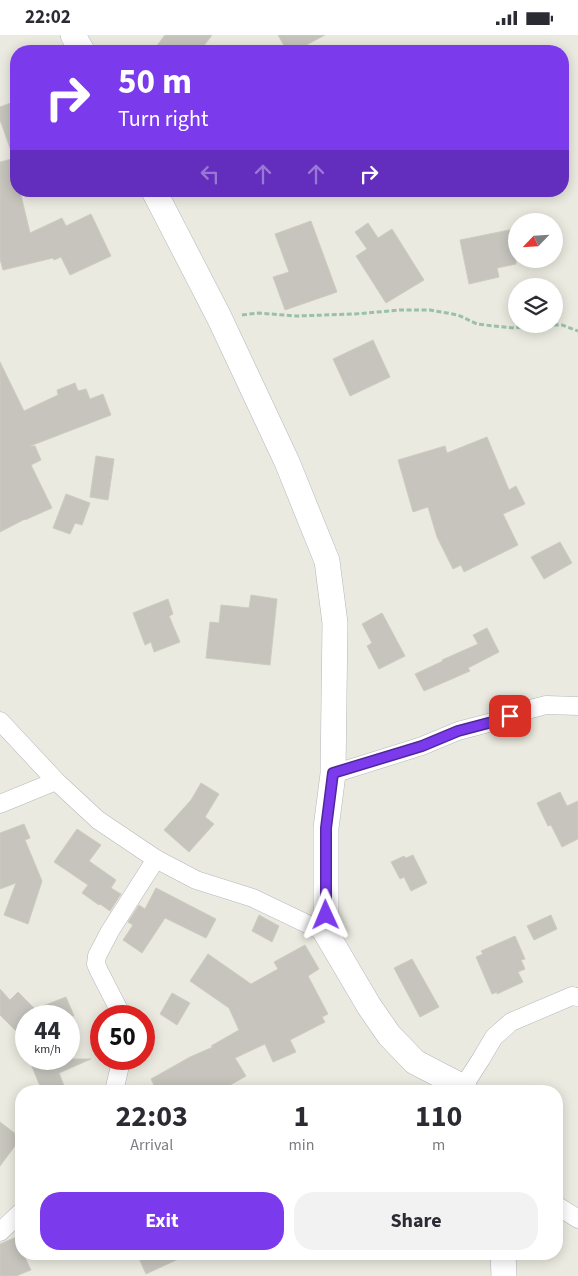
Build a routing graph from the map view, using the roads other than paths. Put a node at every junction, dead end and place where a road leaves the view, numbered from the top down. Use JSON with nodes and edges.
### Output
{"nodes":[{"id":1,"x":157,"y":197,"type":"edge"},
{"id":2,"x":578,"y":706,"type":"edge"},
{"id":3,"x":0,"y":721,"type":"edge"},
{"id":4,"x":333,"y":773,"type":"junction"},
{"id":5,"x":56,"y":781,"type":"junction"},
{"id":6,"x":0,"y":805,"type":"edge"},
{"id":7,"x":156,"y":859,"type":"junction"},
{"id":8,"x":326,"y":933,"type":"junction"},
{"id":9,"x":578,"y":997,"type":"edge"},
{"id":10,"x":116,"y":1005,"type":"edge"},
{"id":11,"x":119,"y":1070,"type":"edge"},
{"id":12,"x":115,"y":1085,"type":"edge"},
{"id":13,"x":458,"y":1085,"type":"edge"},
{"id":14,"x":467,"y":1085,"type":"edge"},
{"id":15,"x":563,"y":1210,"type":"edge"},
{"id":16,"x":15,"y":1218,"type":"edge"},
{"id":17,"x":578,"y":1219,"type":"edge"},
{"id":18,"x":0,"y":1232,"type":"edge"},
{"id":19,"x":503,"y":1260,"type":"edge"},
{"id":20,"x":504,"y":1276,"type":"edge"}],
"edges":[{"from":1,"to":4,"type":"main road"},
{"from":2,"to":4,"type":"street"},
{"from":3,"to":5,"type":"street"},
{"from":4,"to":8,"type":"main road"},
{"from":5,"to":6,"type":"street"},
{"from":5,"to":7,"type":"street"},
{"from":7,"to":8,"type":"street"},
{"from":7,"to":10,"type":"street"},
{"from":8,"to":13,"type":"main road"},
{"from":9,"to":14,"type":"street"},
{"from":11,"to":12,"type":"street"},
{"from":15,"to":17,"type":"street"},
{"from":16,"to":18,"type":"street"},
{"from":19,"to":20,"type":"main road"}]}
